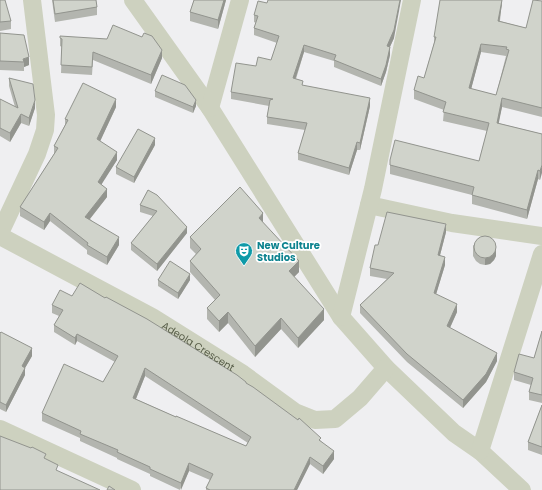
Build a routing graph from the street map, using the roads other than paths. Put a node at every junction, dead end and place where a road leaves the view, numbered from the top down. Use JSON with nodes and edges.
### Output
{"nodes":[{"id":1,"x":32,"y":0,"type":"edge"},
{"id":2,"x":133,"y":0,"type":"edge"},
{"id":3,"x":240,"y":0,"type":"edge"},
{"id":4,"x":412,"y":0,"type":"edge"},
{"id":5,"x":210,"y":108,"type":"junction"},
{"id":6,"x":369,"y":205,"type":"junction"},
{"id":7,"x":0,"y":235,"type":"edge"},
{"id":8,"x":542,"y":236,"type":"edge"},
{"id":9,"x":542,"y":254,"type":"edge"},
{"id":10,"x":341,"y":317,"type":"junction"},
{"id":11,"x":385,"y":370,"type":"junction"},
{"id":12,"x":0,"y":429,"type":"edge"},
{"id":13,"x":480,"y":451,"type":"junction"},
{"id":14,"x":132,"y":490,"type":"edge"},
{"id":15,"x":522,"y":490,"type":"edge"}],
"edges":[{"from":1,"to":7,"type":"street"},
{"from":2,"to":5,"type":"street"},
{"from":3,"to":5,"type":"street"},
{"from":4,"to":6,"type":"street"},
{"from":5,"to":10,"type":"street"},
{"from":6,"to":8,"type":"street"},
{"from":6,"to":10,"type":"street"},
{"from":7,"to":11,"type":"street","name":"Adeola Crescent"},
{"from":9,"to":13,"type":"street"},
{"from":10,"to":11,"type":"street"},
{"from":11,"to":13,"type":"street"},
{"from":12,"to":14,"type":"street"},
{"from":13,"to":15,"type":"street"}]}
